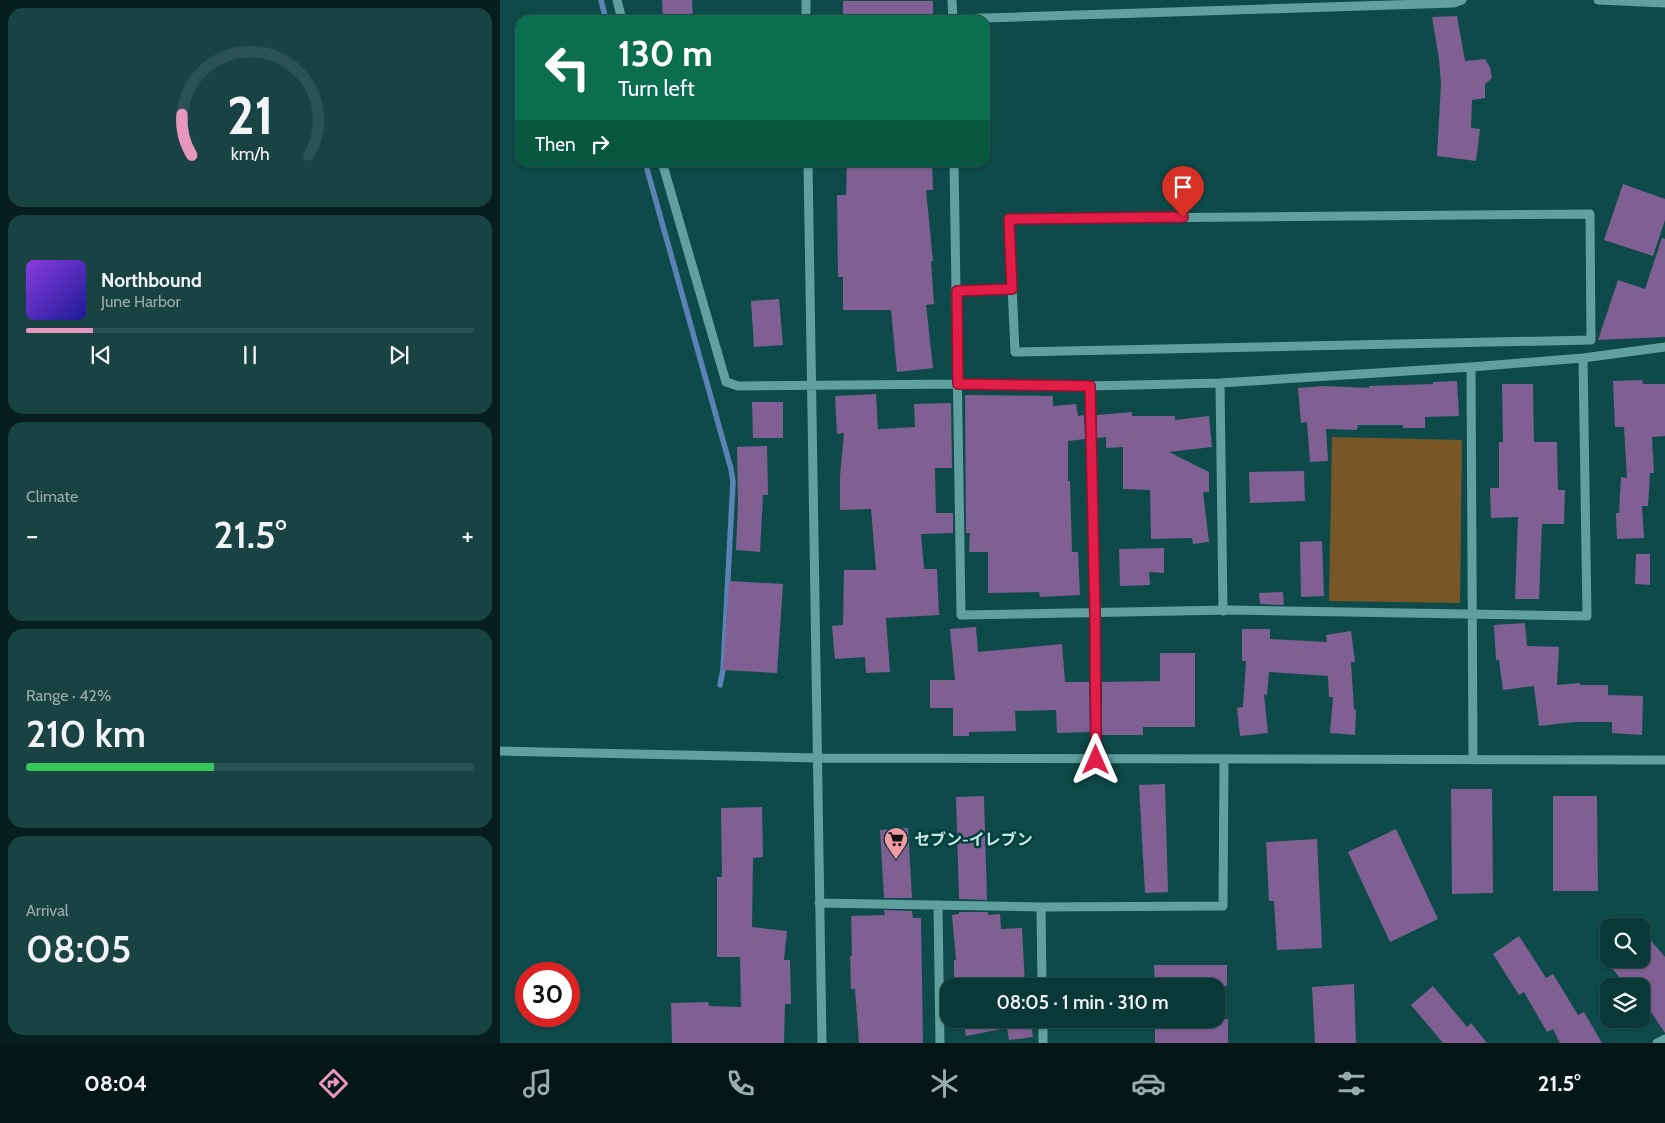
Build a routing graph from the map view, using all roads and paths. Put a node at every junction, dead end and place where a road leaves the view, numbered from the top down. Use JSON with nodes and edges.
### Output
{"nodes":[{"id":1,"x":617,"y":0,"type":"edge"},
{"id":2,"x":806,"y":0,"type":"edge"},
{"id":3,"x":952,"y":0,"type":"edge"},
{"id":4,"x":1462,"y":0,"type":"edge"},
{"id":5,"x":1598,"y":0,"type":"edge"},
{"id":6,"x":1621,"y":0,"type":"edge"},
{"id":7,"x":1375,"y":2,"type":"edge"},
{"id":8,"x":1665,"y":3,"type":"edge"},
{"id":9,"x":621,"y":15,"type":"edge"},
{"id":10,"x":806,"y":15,"type":"edge"},
{"id":11,"x":953,"y":15,"type":"edge"},
{"id":12,"x":990,"y":18,"type":"edge"},
{"id":13,"x":663,"y":167,"type":"edge"},
{"id":14,"x":808,"y":167,"type":"edge"},
{"id":15,"x":954,"y":167,"type":"edge"},
{"id":16,"x":1012,"y":289,"type":"junction"},
{"id":17,"x":957,"y":291,"type":"junction"},
{"id":18,"x":1665,"y":346,"type":"edge"},
{"id":19,"x":1582,"y":358,"type":"junction"},
{"id":20,"x":1471,"y":368,"type":"junction"},
{"id":21,"x":1220,"y":383,"type":"junction"},
{"id":22,"x":958,"y":384,"type":"junction"},
{"id":23,"x":813,"y":386,"type":"junction"},
{"id":24,"x":1090,"y":386,"type":"junction"},
{"id":25,"x":1223,"y":611,"type":"junction"},
{"id":26,"x":1095,"y":614,"type":"junction"},
{"id":27,"x":1472,"y":615,"type":"junction"},
{"id":28,"x":500,"y":751,"type":"edge"},
{"id":29,"x":817,"y":758,"type":"junction"},
{"id":30,"x":1096,"y":760,"type":"junction"},
{"id":31,"x":1224,"y":760,"type":"junction"},
{"id":32,"x":1474,"y":760,"type":"junction"},
{"id":33,"x":1665,"y":760,"type":"edge"},
{"id":34,"x":819,"y":904,"type":"junction"},
{"id":35,"x":938,"y":905,"type":"junction"},
{"id":36,"x":1041,"y":907,"type":"junction"},
{"id":37,"x":1042,"y":978,"type":"edge"},
{"id":38,"x":1043,"y":1028,"type":"edge"},
{"id":39,"x":1665,"y":1039,"type":"edge"},
{"id":40,"x":822,"y":1043,"type":"edge"},
{"id":41,"x":940,"y":1043,"type":"edge"},
{"id":42,"x":1043,"y":1043,"type":"edge"},
{"id":43,"x":1657,"y":1043,"type":"edge"}],
"edges":[{"from":1,"to":9,"type":"street"},
{"from":2,"to":10,"type":"street"},
{"from":3,"to":11,"type":"street"},
{"from":4,"to":7,"type":"street"},
{"from":5,"to":6,"type":"street"},
{"from":6,"to":8,"type":"street"},
{"from":7,"to":12,"type":"street"},
{"from":13,"to":23,"type":"street"},
{"from":14,"to":23,"type":"street"},
{"from":15,"to":17,"type":"street"},
{"from":16,"to":16,"type":"street"},
{"from":16,"to":17,"type":"street"},
{"from":17,"to":22,"type":"street"},
{"from":18,"to":19,"type":"street"},
{"from":19,"to":20,"type":"street"},
{"from":19,"to":27,"type":"street"},
{"from":20,"to":21,"type":"street"},
{"from":20,"to":27,"type":"street"},
{"from":21,"to":24,"type":"street"},
{"from":21,"to":25,"type":"street"},
{"from":22,"to":23,"type":"street"},
{"from":22,"to":24,"type":"street"},
{"from":22,"to":26,"type":"street"},
{"from":23,"to":29,"type":"street"},
{"from":24,"to":26,"type":"street"},
{"from":25,"to":26,"type":"street"},
{"from":25,"to":27,"type":"street"},
{"from":26,"to":30,"type":"street"},
{"from":27,"to":32,"type":"street"},
{"from":28,"to":29,"type":"street"},
{"from":29,"to":30,"type":"street"},
{"from":29,"to":34,"type":"street"},
{"from":30,"to":31,"type":"street"},
{"from":31,"to":32,"type":"street"},
{"from":31,"to":36,"type":"street"},
{"from":32,"to":33,"type":"street"},
{"from":34,"to":35,"type":"street"},
{"from":34,"to":40,"type":"street"},
{"from":35,"to":36,"type":"street"},
{"from":35,"to":41,"type":"street"},
{"from":36,"to":37,"type":"street"},
{"from":38,"to":42,"type":"street"},
{"from":39,"to":43,"type":"street"}]}
